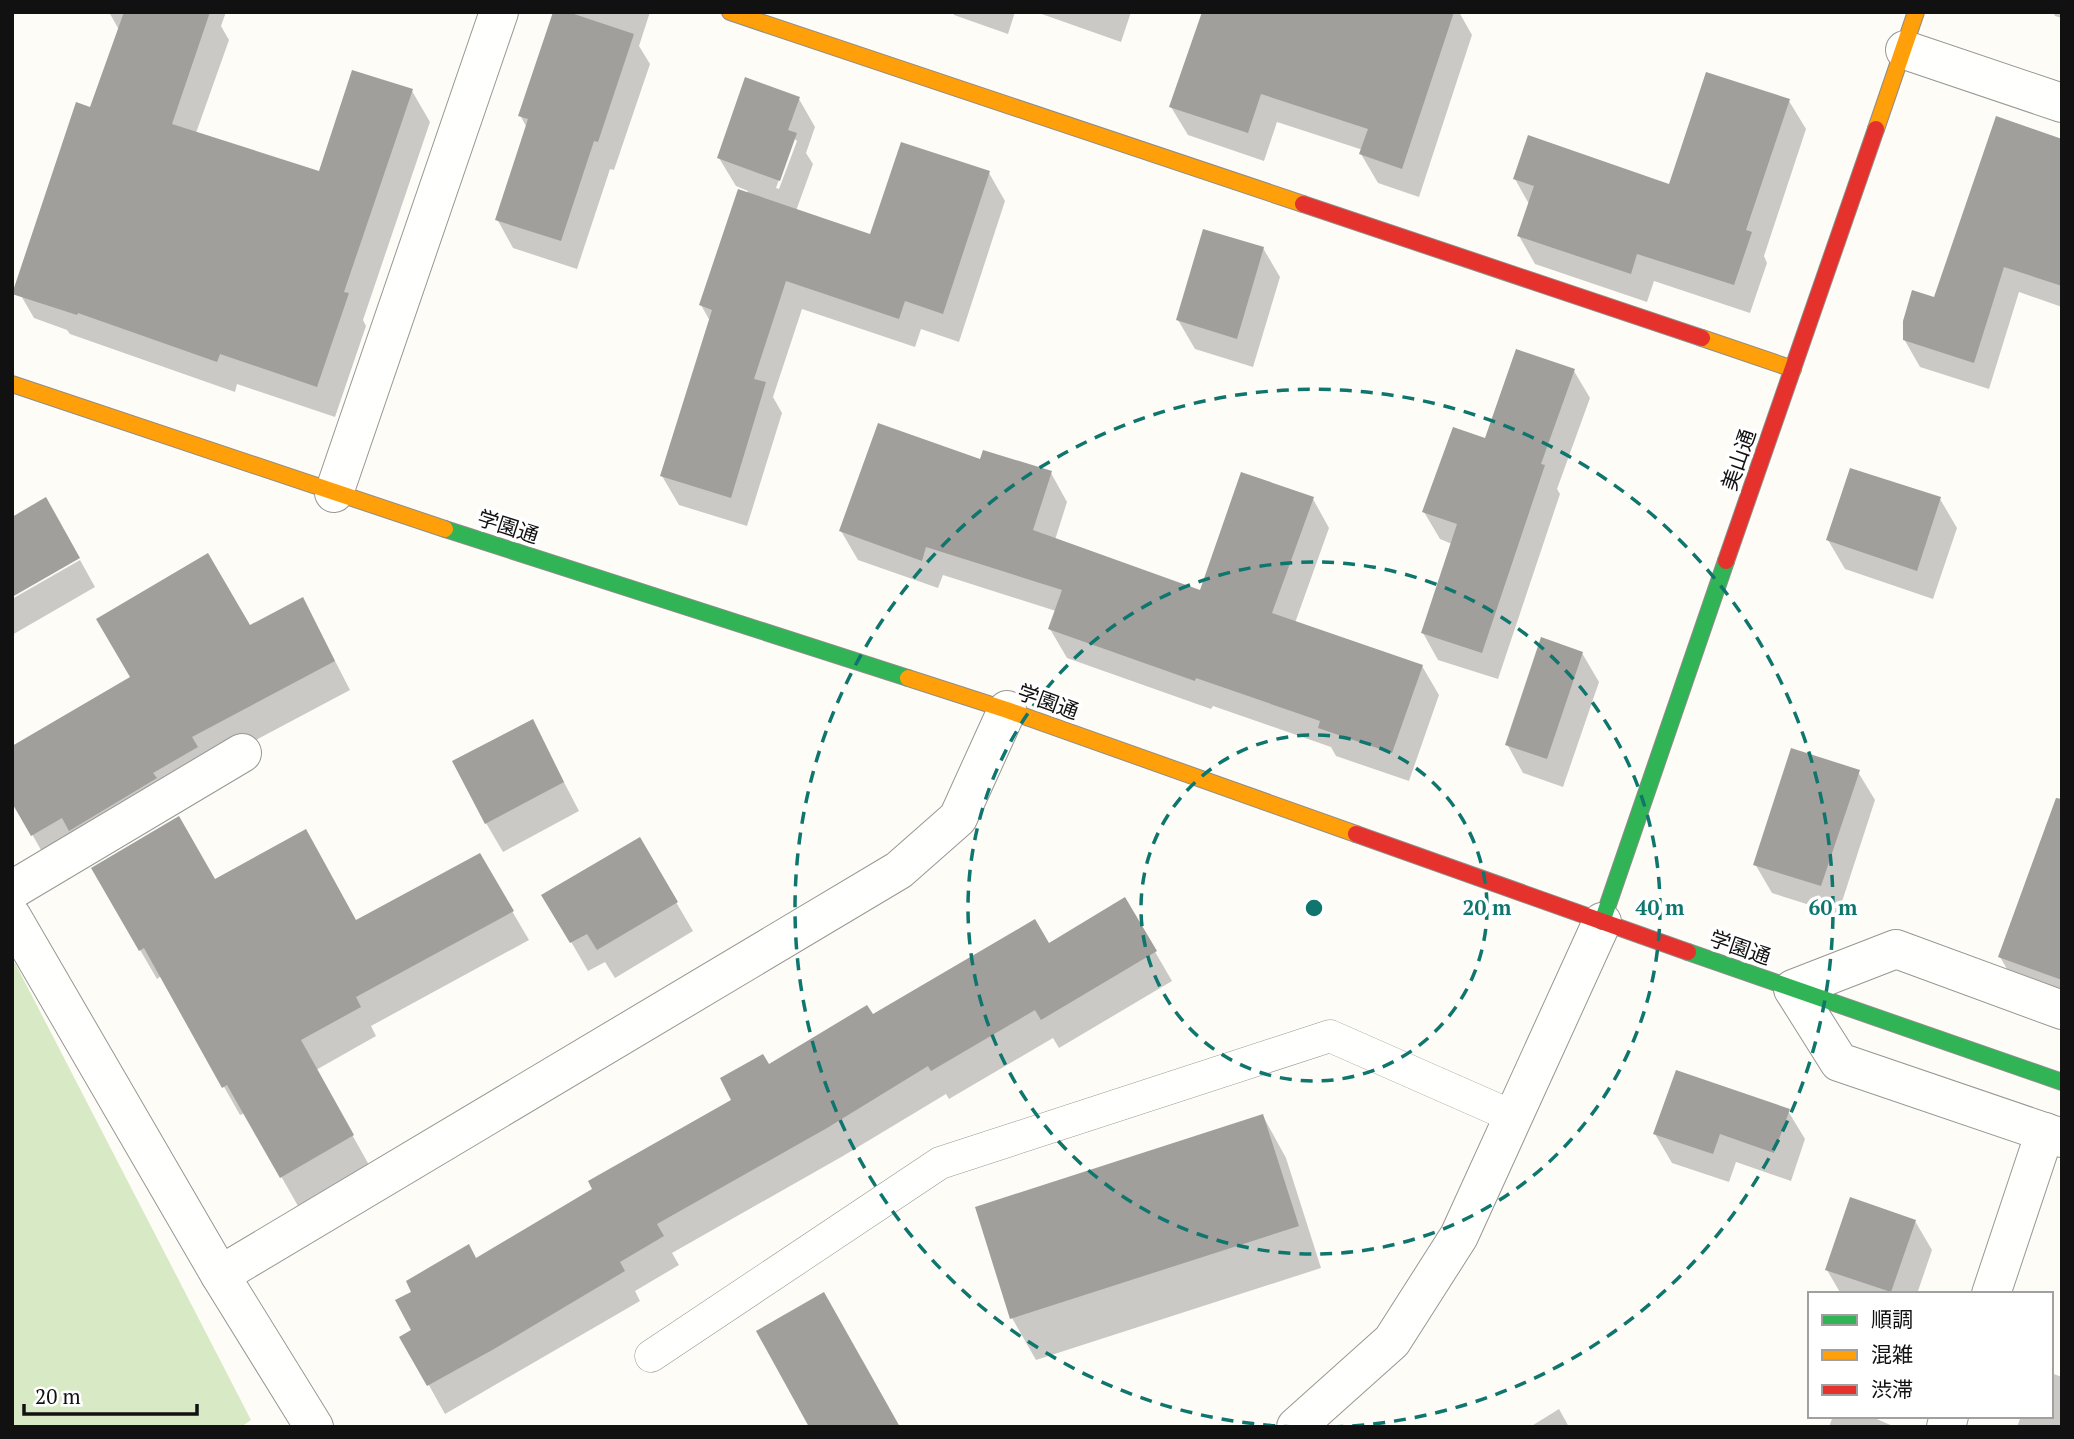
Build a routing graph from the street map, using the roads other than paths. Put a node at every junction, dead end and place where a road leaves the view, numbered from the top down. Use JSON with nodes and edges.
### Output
{"nodes":[{"id":1,"x":499,"y":12,"type":"edge"},
{"id":2,"x":730,"y":12,"type":"edge"},
{"id":3,"x":1916,"y":12,"type":"edge"},
{"id":4,"x":1905,"y":50,"type":"junction"},
{"id":5,"x":2062,"y":103,"type":"edge"},
{"id":6,"x":1793,"y":369,"type":"junction"},
{"id":7,"x":12,"y":384,"type":"edge"},
{"id":8,"x":334,"y":493,"type":"junction"},
{"id":9,"x":1007,"y":710,"type":"junction"},
{"id":10,"x":242,"y":753,"type":"dead end"},
{"id":11,"x":12,"y":890,"type":"edge"},
{"id":12,"x":12,"y":917,"type":"edge"},
{"id":13,"x":1602,"y":922,"type":"junction"},
{"id":14,"x":1793,"y":989,"type":"junction"},
{"id":15,"x":2062,"y":1010,"type":"edge"},
{"id":16,"x":2062,"y":1082,"type":"edge"},
{"id":17,"x":1514,"y":1117,"type":"junction"},
{"id":18,"x":2054,"y":1135,"type":"edge"},
{"id":19,"x":220,"y":1275,"type":"junction"},
{"id":20,"x":1992,"y":1292,"type":"edge"},
{"id":21,"x":651,"y":1356,"type":"dead end"},
{"id":22,"x":314,"y":1427,"type":"edge"},
{"id":23,"x":1296,"y":1427,"type":"edge"}],
"edges":[{"from":1,"to":8,"type":"street"},
{"from":2,"to":6,"type":"street"},
{"from":3,"to":4,"type":"street","name":"美山通"},
{"from":4,"to":5,"type":"street"},
{"from":4,"to":6,"type":"street","name":"美山通"},
{"from":6,"to":13,"type":"street","name":"美山通"},
{"from":7,"to":8,"type":"street","name":"学園通"},
{"from":8,"to":9,"type":"street","name":"学園通"},
{"from":9,"to":13,"type":"street","name":"学園通"},
{"from":9,"to":19,"type":"street"},
{"from":10,"to":11,"type":"street"},
{"from":12,"to":19,"type":"street"},
{"from":13,"to":14,"type":"street","name":"学園通"},
{"from":13,"to":17,"type":"street"},
{"from":14,"to":15,"type":"street"},
{"from":14,"to":16,"type":"street","name":"学園通"},
{"from":14,"to":18,"type":"street"},
{"from":17,"to":21,"type":"lane"},
{"from":17,"to":23,"type":"street"},
{"from":18,"to":20,"type":"street"},
{"from":19,"to":22,"type":"street"}]}
